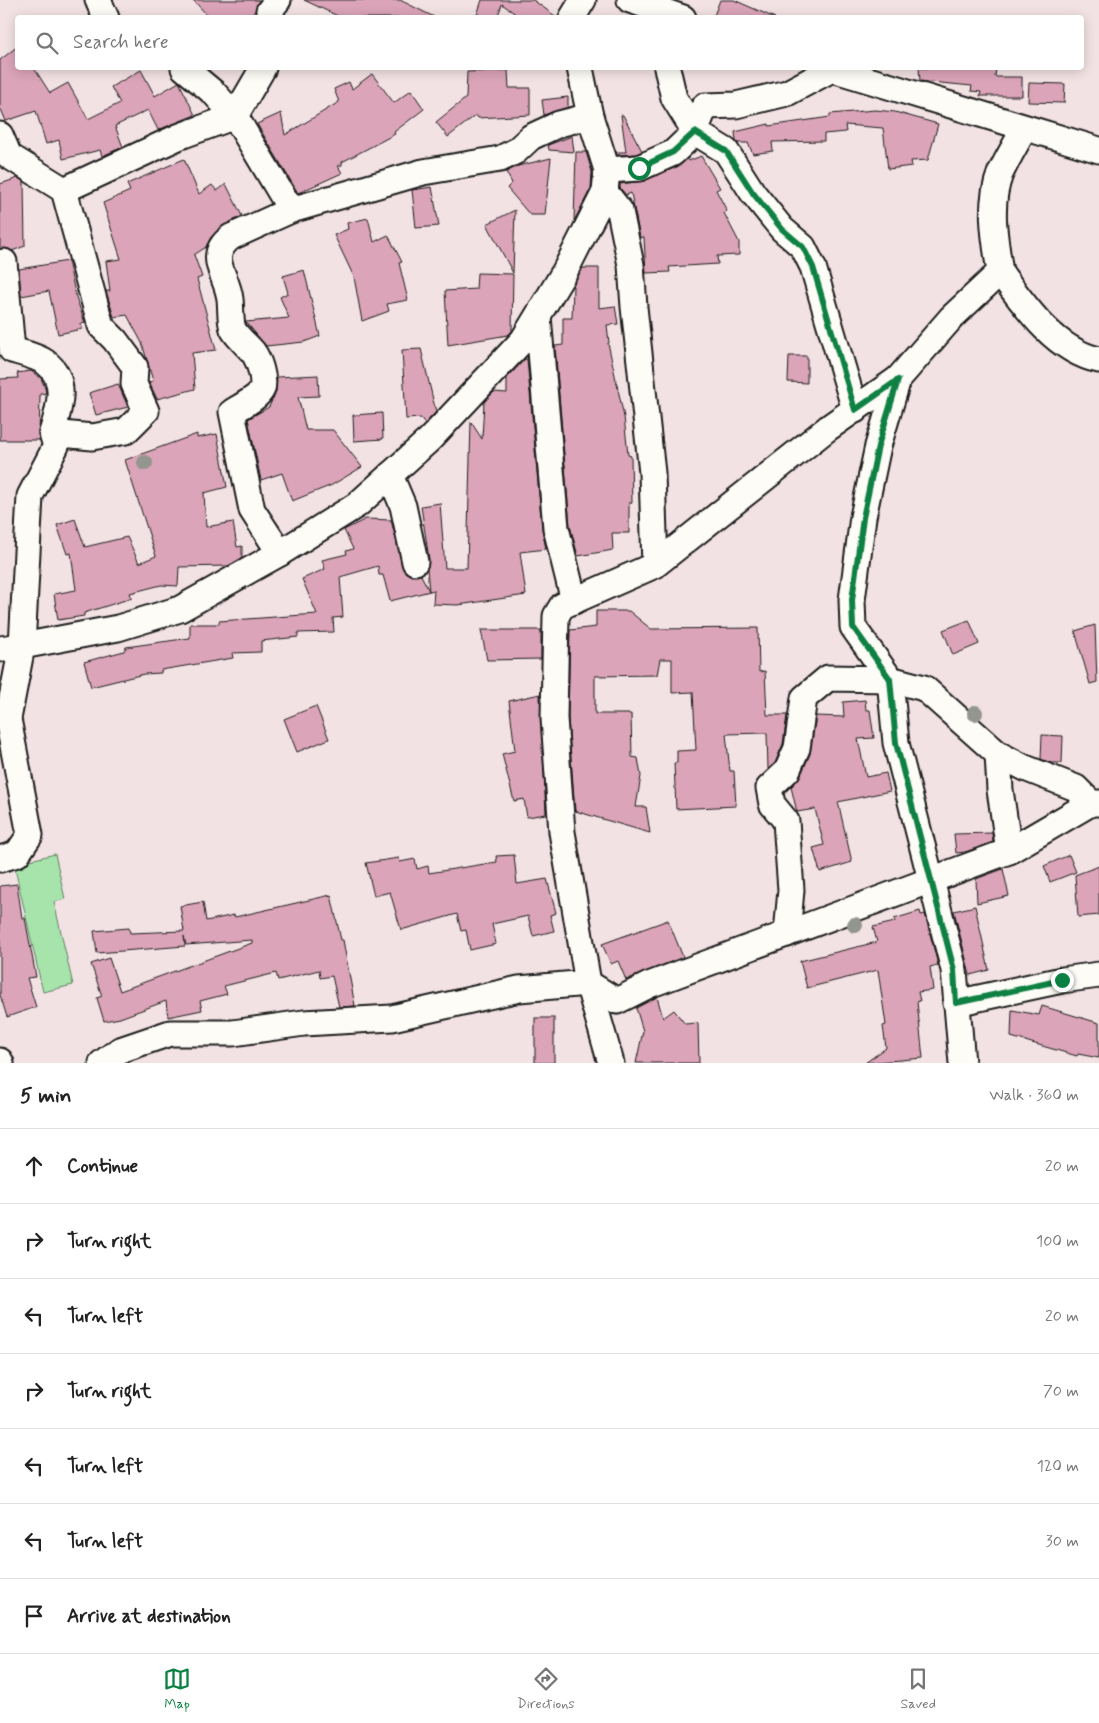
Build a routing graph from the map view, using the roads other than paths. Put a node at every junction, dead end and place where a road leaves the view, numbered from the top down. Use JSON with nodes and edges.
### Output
{"nodes":[{"id":1,"x":98,"y":0,"type":"edge"},
{"id":2,"x":278,"y":0,"type":"edge"},
{"id":3,"x":583,"y":0,"type":"edge"},
{"id":4,"x":630,"y":0,"type":"edge"},
{"id":5,"x":105,"y":15,"type":"edge"},
{"id":6,"x":271,"y":15,"type":"edge"},
{"id":7,"x":574,"y":15,"type":"edge"},
{"id":8,"x":674,"y":15,"type":"edge"},
{"id":9,"x":186,"y":70,"type":"edge"},
{"id":10,"x":262,"y":70,"type":"edge"},
{"id":11,"x":580,"y":70,"type":"edge"},
{"id":12,"x":667,"y":70,"type":"edge"},
{"id":13,"x":827,"y":70,"type":"edge"},
{"id":14,"x":837,"y":70,"type":"edge"},
{"id":15,"x":235,"y":116,"type":"junction"},
{"id":16,"x":590,"y":116,"type":"junction"},
{"id":17,"x":1024,"y":129,"type":"junction"},
{"id":18,"x":695,"y":132,"type":"junction"},
{"id":19,"x":3,"y":150,"type":"edge"},
{"id":20,"x":1099,"y":150,"type":"edge"},
{"id":21,"x":606,"y":181,"type":"junction"},
{"id":22,"x":64,"y":190,"type":"junction"},
{"id":23,"x":291,"y":210,"type":"junction"},
{"id":24,"x":4,"y":262,"type":"dead end"},
{"id":25,"x":1000,"y":272,"type":"junction"},
{"id":26,"x":538,"y":316,"type":"junction"},
{"id":27,"x":1099,"y":360,"type":"edge"},
{"id":28,"x":898,"y":380,"type":"junction"},
{"id":29,"x":855,"y":410,"type":"junction"},
{"id":30,"x":52,"y":433,"type":"junction"},
{"id":31,"x":390,"y":474,"type":"junction"},
{"id":32,"x":280,"y":553,"type":"junction"},
{"id":33,"x":415,"y":562,"type":"dead end"},
{"id":34,"x":655,"y":565,"type":"junction"},
{"id":35,"x":574,"y":602,"type":"junction"},
{"id":36,"x":11,"y":648,"type":"edge"},
{"id":37,"x":890,"y":679,"type":"junction"},
{"id":38,"x":998,"y":754,"type":"junction"},
{"id":39,"x":1095,"y":803,"type":"edge"},
{"id":40,"x":1009,"y":851,"type":"junction"},
{"id":41,"x":0,"y":859,"type":"edge"},
{"id":42,"x":931,"y":880,"type":"junction"},
{"id":43,"x":787,"y":934,"type":"junction"},
{"id":44,"x":1099,"y":975,"type":"edge"},
{"id":45,"x":588,"y":983,"type":"junction"},
{"id":46,"x":956,"y":1003,"type":"junction"},
{"id":47,"x":102,"y":1063,"type":"edge"},
{"id":48,"x":611,"y":1063,"type":"edge"},
{"id":49,"x":962,"y":1063,"type":"edge"}],
"edges":[{"from":1,"to":5,"type":"street"},
{"from":2,"to":6,"type":"street"},
{"from":3,"to":7,"type":"street"},
{"from":4,"to":8,"type":"street"},
{"from":9,"to":15,"type":"street"},
{"from":10,"to":15,"type":"street"},
{"from":11,"to":16,"type":"street"},
{"from":12,"to":18,"type":"street"},
{"from":13,"to":18,"type":"street"},
{"from":14,"to":17,"type":"street"},
{"from":15,"to":22,"type":"street"},
{"from":15,"to":23,"type":"street"},
{"from":16,"to":21,"type":"street"},
{"from":16,"to":23,"type":"street"},
{"from":17,"to":20,"type":"street"},
{"from":17,"to":25,"type":"street"},
{"from":18,"to":21,"type":"street"},
{"from":18,"to":29,"type":"street"},
{"from":19,"to":22,"type":"street"},
{"from":21,"to":26,"type":"street"},
{"from":21,"to":34,"type":"street"},
{"from":22,"to":30,"type":"street"},
{"from":23,"to":32,"type":"street"},
{"from":24,"to":30,"type":"street"},
{"from":25,"to":27,"type":"street"},
{"from":25,"to":28,"type":"street"},
{"from":26,"to":31,"type":"street"},
{"from":26,"to":35,"type":"street"},
{"from":28,"to":29,"type":"street"},
{"from":28,"to":37,"type":"street"},
{"from":29,"to":34,"type":"street"},
{"from":30,"to":36,"type":"street"},
{"from":31,"to":32,"type":"street"},
{"from":31,"to":33,"type":"street"},
{"from":32,"to":36,"type":"street"},
{"from":34,"to":35,"type":"street"},
{"from":35,"to":45,"type":"street"},
{"from":36,"to":41,"type":"street"},
{"from":37,"to":38,"type":"street"},
{"from":37,"to":42,"type":"street"},
{"from":37,"to":43,"type":"street"},
{"from":38,"to":39,"type":"street"},
{"from":38,"to":40,"type":"street"},
{"from":39,"to":40,"type":"street"},
{"from":40,"to":42,"type":"street"},
{"from":42,"to":43,"type":"street"},
{"from":42,"to":46,"type":"street"},
{"from":43,"to":45,"type":"street"},
{"from":44,"to":46,"type":"street"},
{"from":45,"to":47,"type":"street"},
{"from":45,"to":48,"type":"street"},
{"from":46,"to":49,"type":"street"}]}
